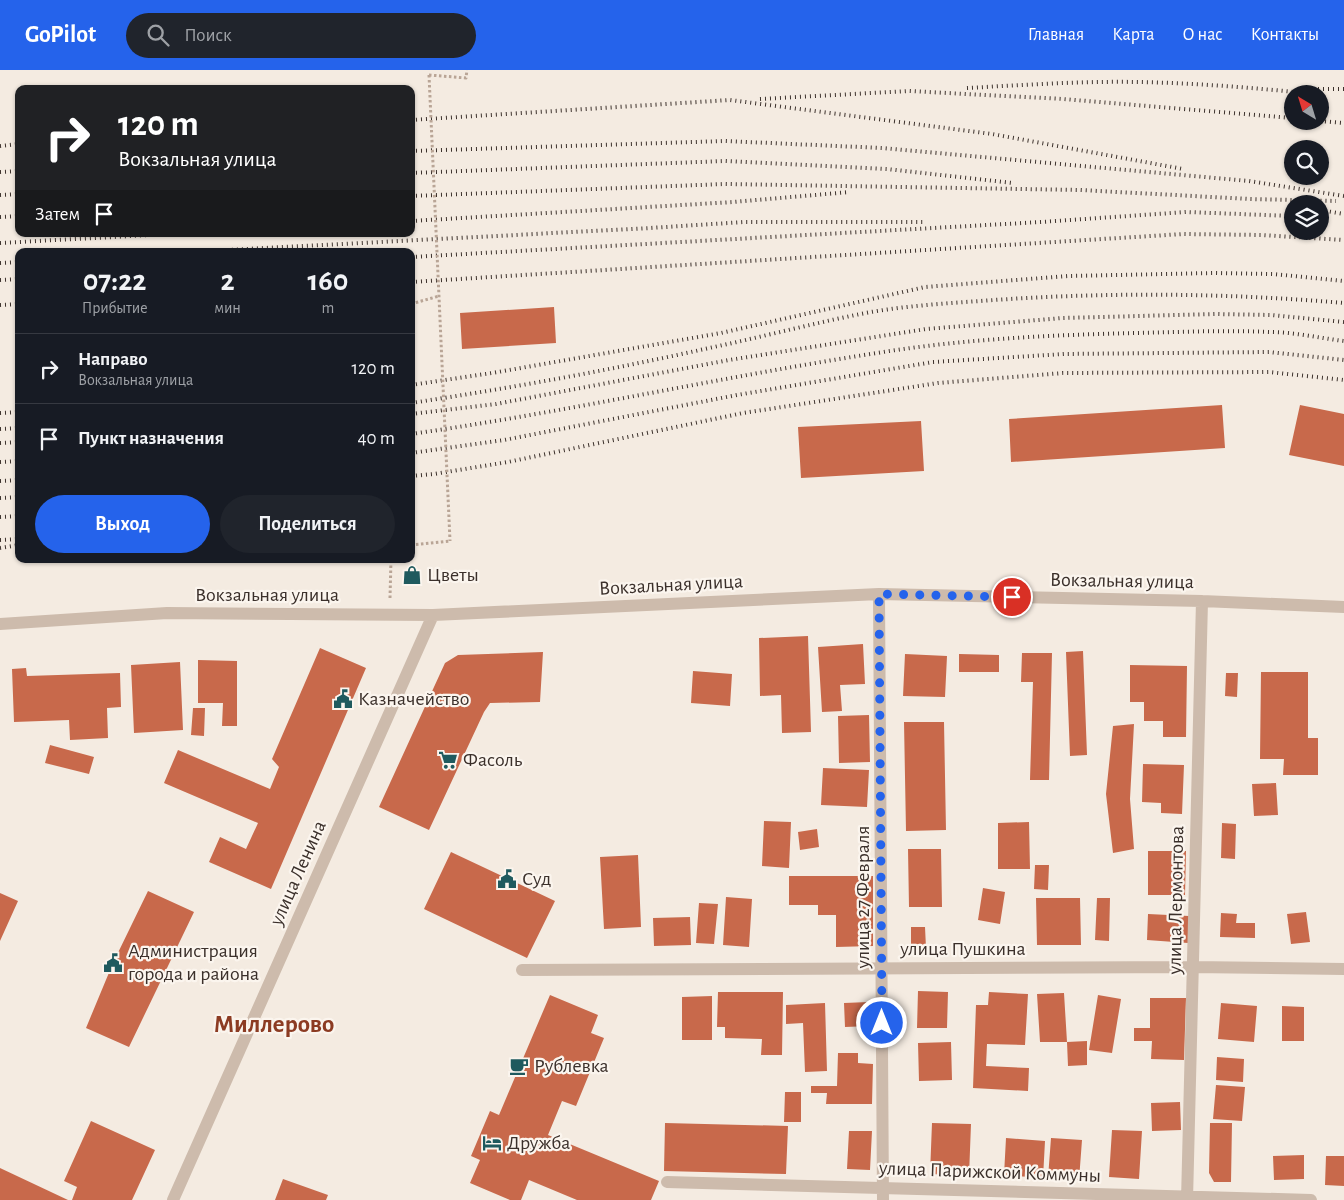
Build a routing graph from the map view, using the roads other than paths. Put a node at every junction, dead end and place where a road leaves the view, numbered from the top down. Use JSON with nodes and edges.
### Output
{"nodes":[{"id":1,"x":879,"y":594,"type":"junction"},
{"id":2,"x":1202,"y":601,"type":"junction"},
{"id":3,"x":1344,"y":607,"type":"edge"},
{"id":4,"x":433,"y":615,"type":"junction"},
{"id":5,"x":0,"y":624,"type":"edge"},
{"id":6,"x":1193,"y":967,"type":"junction"},
{"id":7,"x":882,"y":968,"type":"junction"},
{"id":8,"x":1344,"y":969,"type":"edge"},
{"id":9,"x":522,"y":970,"type":"dead end"},
{"id":10,"x":667,"y":1182,"type":"dead end"},
{"id":11,"x":883,"y":1194,"type":"edge"},
{"id":12,"x":1187,"y":1198,"type":"edge"},
{"id":13,"x":173,"y":1200,"type":"edge"},
{"id":14,"x":1311,"y":1200,"type":"edge"}],
"edges":[{"from":1,"to":2,"type":"street","name":"Вокзальная улица"},
{"from":1,"to":4,"type":"street","name":"Вокзальная улица"},
{"from":1,"to":7,"type":"street","name":"улица 27 Февраля"},
{"from":2,"to":3,"type":"street","name":"Вокзальная улица"},
{"from":2,"to":6,"type":"street","name":"улица Лермонтова"},
{"from":4,"to":5,"type":"street","name":"Вокзальная улица"},
{"from":4,"to":13,"type":"street","name":"улица Ленина"},
{"from":6,"to":7,"type":"street","name":"улица Пушкина"},
{"from":6,"to":8,"type":"street","name":"улица Пушкина"},
{"from":6,"to":12,"type":"street","name":"улица Лермонтова"},
{"from":7,"to":9,"type":"street","name":"улица Пушкина"},
{"from":7,"to":11,"type":"street","name":"улица 27 Февраля"},
{"from":10,"to":11,"type":"street","name":"улица Парижской Коммуны"},
{"from":11,"to":12,"type":"street","name":"улица Парижской Коммуны"},
{"from":12,"to":14,"type":"street","name":"улица Парижской Коммуны"}]}
